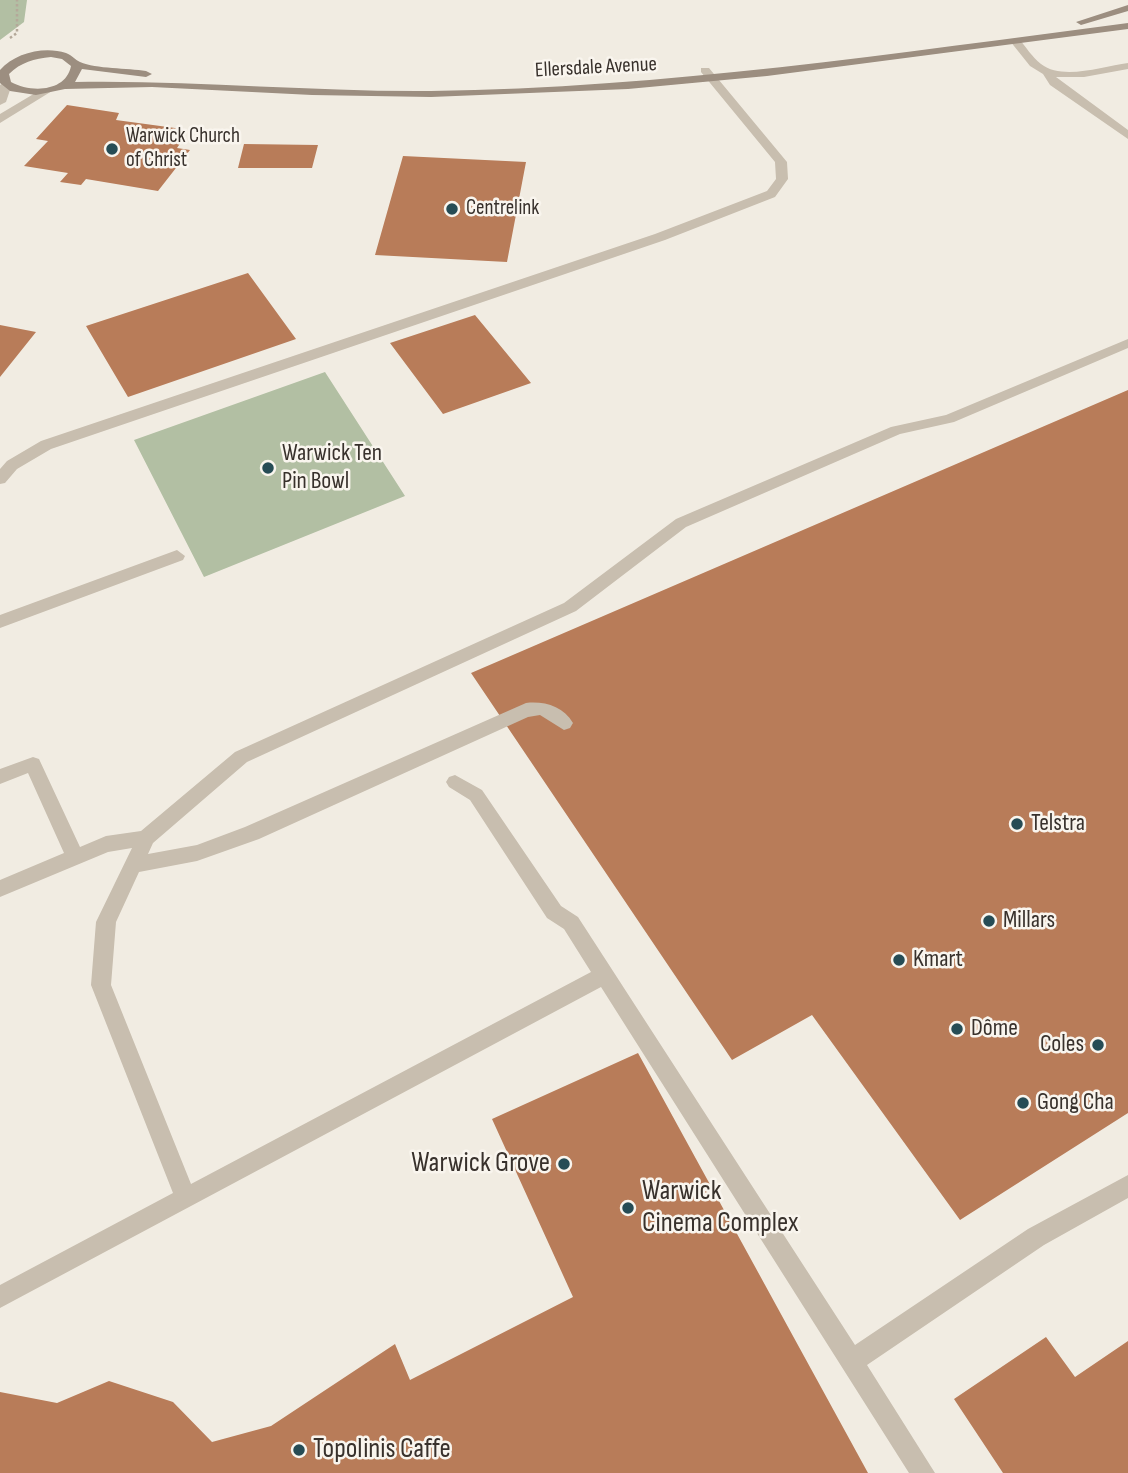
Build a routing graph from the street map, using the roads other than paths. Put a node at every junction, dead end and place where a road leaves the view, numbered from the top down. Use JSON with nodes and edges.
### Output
{"nodes":[{"id":1,"x":1128,"y":8,"type":"edge"},
{"id":2,"x":1128,"y":26,"type":"edge"},
{"id":3,"x":1015,"y":41,"type":"junction"},
{"id":4,"x":26,"y":58,"type":"junction"},
{"id":5,"x":0,"y":60,"type":"edge"},
{"id":6,"x":77,"y":65,"type":"junction"},
{"id":7,"x":1128,"y":66,"type":"edge"},
{"id":8,"x":1107,"y":69,"type":"junction"},
{"id":9,"x":1048,"y":72,"type":"junction"},
{"id":10,"x":709,"y":74,"type":"junction"},
{"id":11,"x":3,"y":80,"type":"edge"},
{"id":12,"x":1128,"y":83,"type":"edge"},
{"id":13,"x":62,"y":86,"type":"junction"},
{"id":14,"x":46,"y":91,"type":"junction"},
{"id":15,"x":0,"y":102,"type":"edge"},
{"id":16,"x":0,"y":119,"type":"edge"},
{"id":17,"x":1128,"y":135,"type":"edge"},
{"id":18,"x":1128,"y":343,"type":"edge"},
{"id":19,"x":0,"y":479,"type":"edge"},
{"id":20,"x":177,"y":556,"type":"dead end"},
{"id":21,"x":0,"y":622,"type":"edge"},
{"id":22,"x":564,"y":723,"type":"dead end"},
{"id":23,"x":0,"y":777,"type":"edge"},
{"id":24,"x":455,"y":782,"type":"dead end"},
{"id":25,"x":146,"y":838,"type":"junction"},
{"id":26,"x":75,"y":857,"type":"junction"},
{"id":27,"x":133,"y":865,"type":"junction"},
{"id":28,"x":0,"y":889,"type":"edge"},
{"id":29,"x":605,"y":975,"type":"junction"},
{"id":30,"x":1128,"y":1186,"type":"edge"},
{"id":31,"x":186,"y":1198,"type":"junction"},
{"id":32,"x":0,"y":1297,"type":"edge"},
{"id":33,"x":852,"y":1362,"type":"junction"},
{"id":34,"x":923,"y":1473,"type":"edge"}],
"edges":[{"from":1,"to":10,"type":"street","name":"Ellersdale Avenue"},
{"from":2,"to":3,"type":"street","name":"Ellersdale Avenue"},
{"from":3,"to":9,"type":"street"},
{"from":3,"to":10,"type":"street","name":"Ellersdale Avenue"},
{"from":4,"to":5,"type":"street","name":"Ellersdale Avenue"},
{"from":4,"to":6,"type":"street","name":"Ellersdale Avenue"},
{"from":4,"to":11,"type":"street"},
{"from":6,"to":10,"type":"street","name":"Ellersdale Avenue"},
{"from":6,"to":13,"type":"street"},
{"from":7,"to":8,"type":"street"},
{"from":8,"to":9,"type":"street"},
{"from":8,"to":12,"type":"street"},
{"from":9,"to":17,"type":"street"},
{"from":10,"to":13,"type":"street","name":"Ellersdale Avenue"},
{"from":10,"to":19,"type":"street"},
{"from":11,"to":14,"type":"street","name":"Ellersdale Avenue"},
{"from":11,"to":15,"type":"street"},
{"from":13,"to":14,"type":"street","name":"Ellersdale Avenue"},
{"from":14,"to":16,"type":"street"},
{"from":18,"to":25,"type":"street"},
{"from":20,"to":21,"type":"street"},
{"from":22,"to":27,"type":"street"},
{"from":23,"to":26,"type":"street"},
{"from":24,"to":29,"type":"street"},
{"from":25,"to":26,"type":"street"},
{"from":25,"to":27,"type":"street"},
{"from":26,"to":28,"type":"street"},
{"from":27,"to":31,"type":"street"},
{"from":29,"to":31,"type":"street"},
{"from":29,"to":33,"type":"street"},
{"from":30,"to":33,"type":"street"},
{"from":31,"to":32,"type":"street"},
{"from":33,"to":34,"type":"street"}]}
